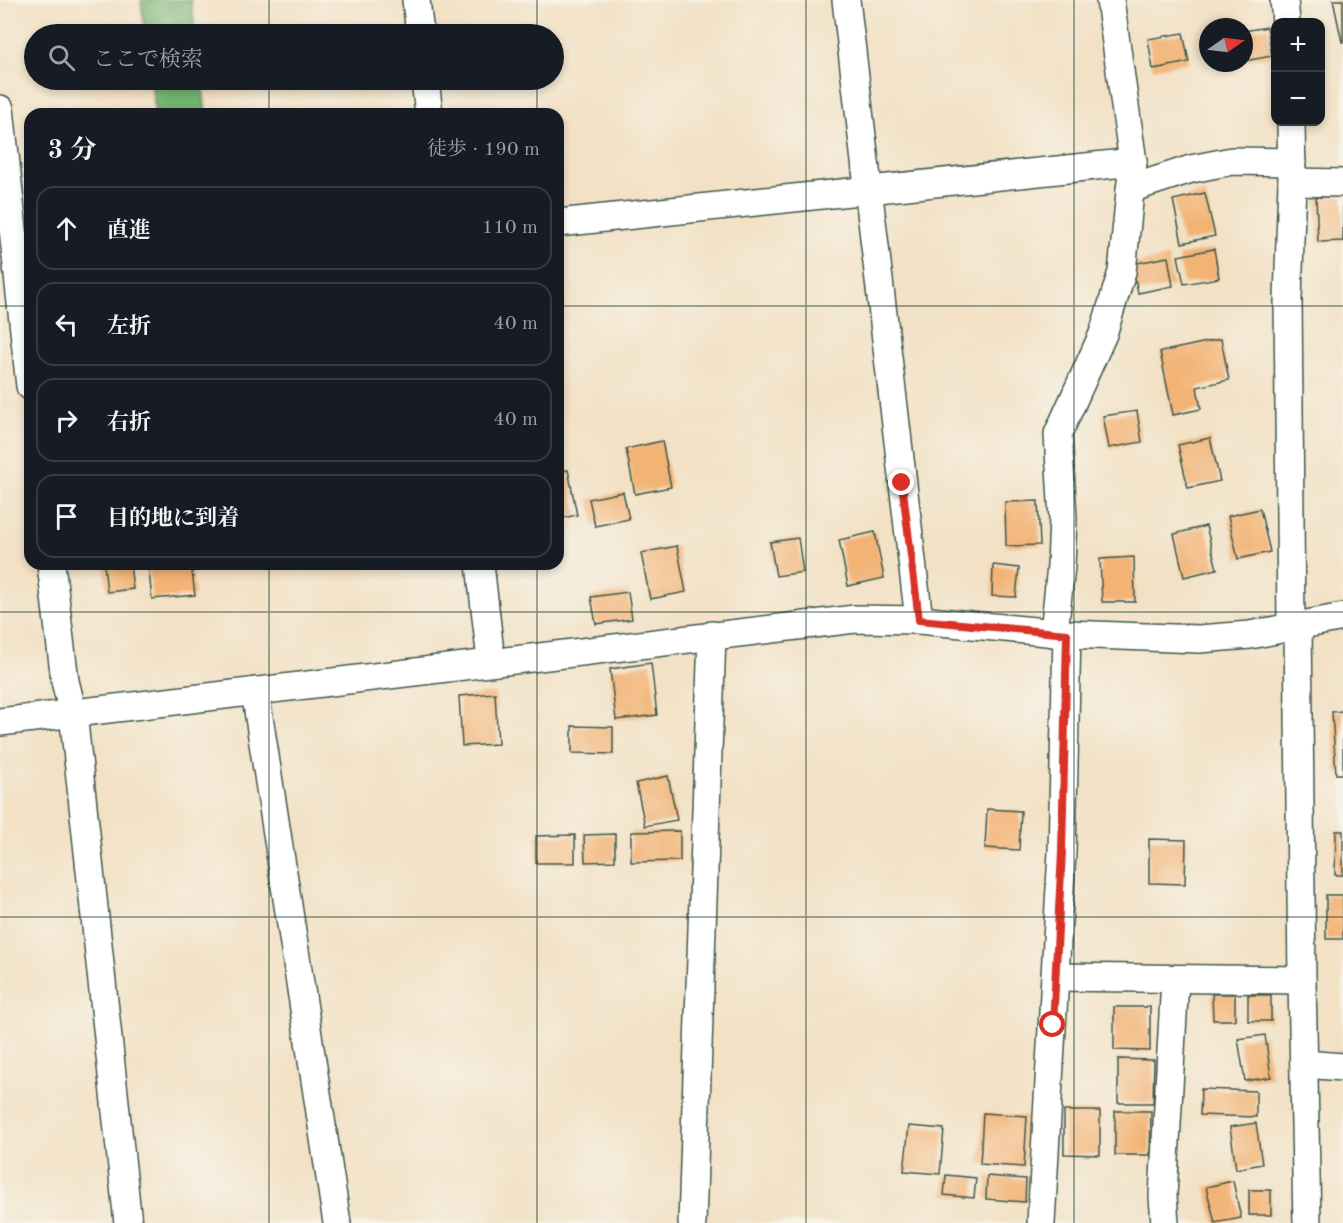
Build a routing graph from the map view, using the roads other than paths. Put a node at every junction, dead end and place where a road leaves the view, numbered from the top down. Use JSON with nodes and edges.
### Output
{"nodes":[{"id":1,"x":416,"y":0,"type":"edge"},
{"id":2,"x":846,"y":0,"type":"edge"},
{"id":3,"x":1110,"y":0,"type":"edge"},
{"id":4,"x":1284,"y":0,"type":"edge"},
{"id":5,"x":1286,"y":18,"type":"edge"},
{"id":6,"x":419,"y":24,"type":"edge"},
{"id":7,"x":426,"y":90,"type":"edge"},
{"id":8,"x":428,"y":108,"type":"edge"},
{"id":9,"x":0,"y":109,"type":"edge"},
{"id":10,"x":1291,"y":126,"type":"edge"},
{"id":11,"x":1133,"y":162,"type":"junction"},
{"id":12,"x":1292,"y":172,"type":"junction"},
{"id":13,"x":1343,"y":183,"type":"edge"},
{"id":14,"x":1130,"y":189,"type":"junction"},
{"id":15,"x":867,"y":190,"type":"junction"},
{"id":16,"x":564,"y":222,"type":"edge"},
{"id":17,"x":24,"y":286,"type":"edge"},
{"id":18,"x":52,"y":570,"type":"edge"},
{"id":19,"x":481,"y":570,"type":"edge"},
{"id":20,"x":1343,"y":617,"type":"edge"},
{"id":21,"x":919,"y":620,"type":"junction"},
{"id":22,"x":1294,"y":626,"type":"junction"},
{"id":23,"x":1060,"y":633,"type":"junction"},
{"id":24,"x":712,"y":636,"type":"junction"},
{"id":25,"x":491,"y":661,"type":"junction"},
{"id":26,"x":255,"y":691,"type":"junction"},
{"id":27,"x":73,"y":713,"type":"junction"},
{"id":28,"x":0,"y":722,"type":"edge"},
{"id":29,"x":1055,"y":977,"type":"junction"},
{"id":30,"x":1175,"y":979,"type":"junction"},
{"id":31,"x":1302,"y":980,"type":"junction"},
{"id":32,"x":1304,"y":1064,"type":"junction"},
{"id":33,"x":1343,"y":1067,"type":"edge"},
{"id":34,"x":128,"y":1223,"type":"edge"},
{"id":35,"x":337,"y":1223,"type":"edge"},
{"id":36,"x":692,"y":1223,"type":"edge"},
{"id":37,"x":1041,"y":1223,"type":"edge"},
{"id":38,"x":1165,"y":1223,"type":"edge"},
{"id":39,"x":1307,"y":1223,"type":"edge"}],
"edges":[{"from":1,"to":6,"type":"street"},
{"from":2,"to":15,"type":"street"},
{"from":3,"to":11,"type":"street"},
{"from":4,"to":5,"type":"street"},
{"from":7,"to":8,"type":"street"},
{"from":9,"to":17,"type":"street"},
{"from":10,"to":12,"type":"street"},
{"from":11,"to":14,"type":"street"},
{"from":11,"to":15,"type":"street"},
{"from":12,"to":13,"type":"street"},
{"from":12,"to":14,"type":"street"},
{"from":12,"to":22,"type":"street"},
{"from":14,"to":23,"type":"street"},
{"from":15,"to":16,"type":"street"},
{"from":15,"to":21,"type":"street"},
{"from":18,"to":27,"type":"street"},
{"from":19,"to":25,"type":"street"},
{"from":20,"to":22,"type":"street"},
{"from":21,"to":23,"type":"street"},
{"from":21,"to":24,"type":"street"},
{"from":22,"to":23,"type":"street"},
{"from":22,"to":31,"type":"street"},
{"from":23,"to":29,"type":"street"},
{"from":24,"to":25,"type":"street"},
{"from":24,"to":36,"type":"street"},
{"from":25,"to":26,"type":"street"},
{"from":26,"to":27,"type":"street"},
{"from":26,"to":35,"type":"street"},
{"from":27,"to":28,"type":"street"},
{"from":27,"to":34,"type":"street"},
{"from":29,"to":30,"type":"street"},
{"from":29,"to":37,"type":"street"},
{"from":30,"to":31,"type":"street"},
{"from":30,"to":38,"type":"street"},
{"from":31,"to":32,"type":"street"},
{"from":32,"to":33,"type":"street"},
{"from":32,"to":39,"type":"street"}]}
